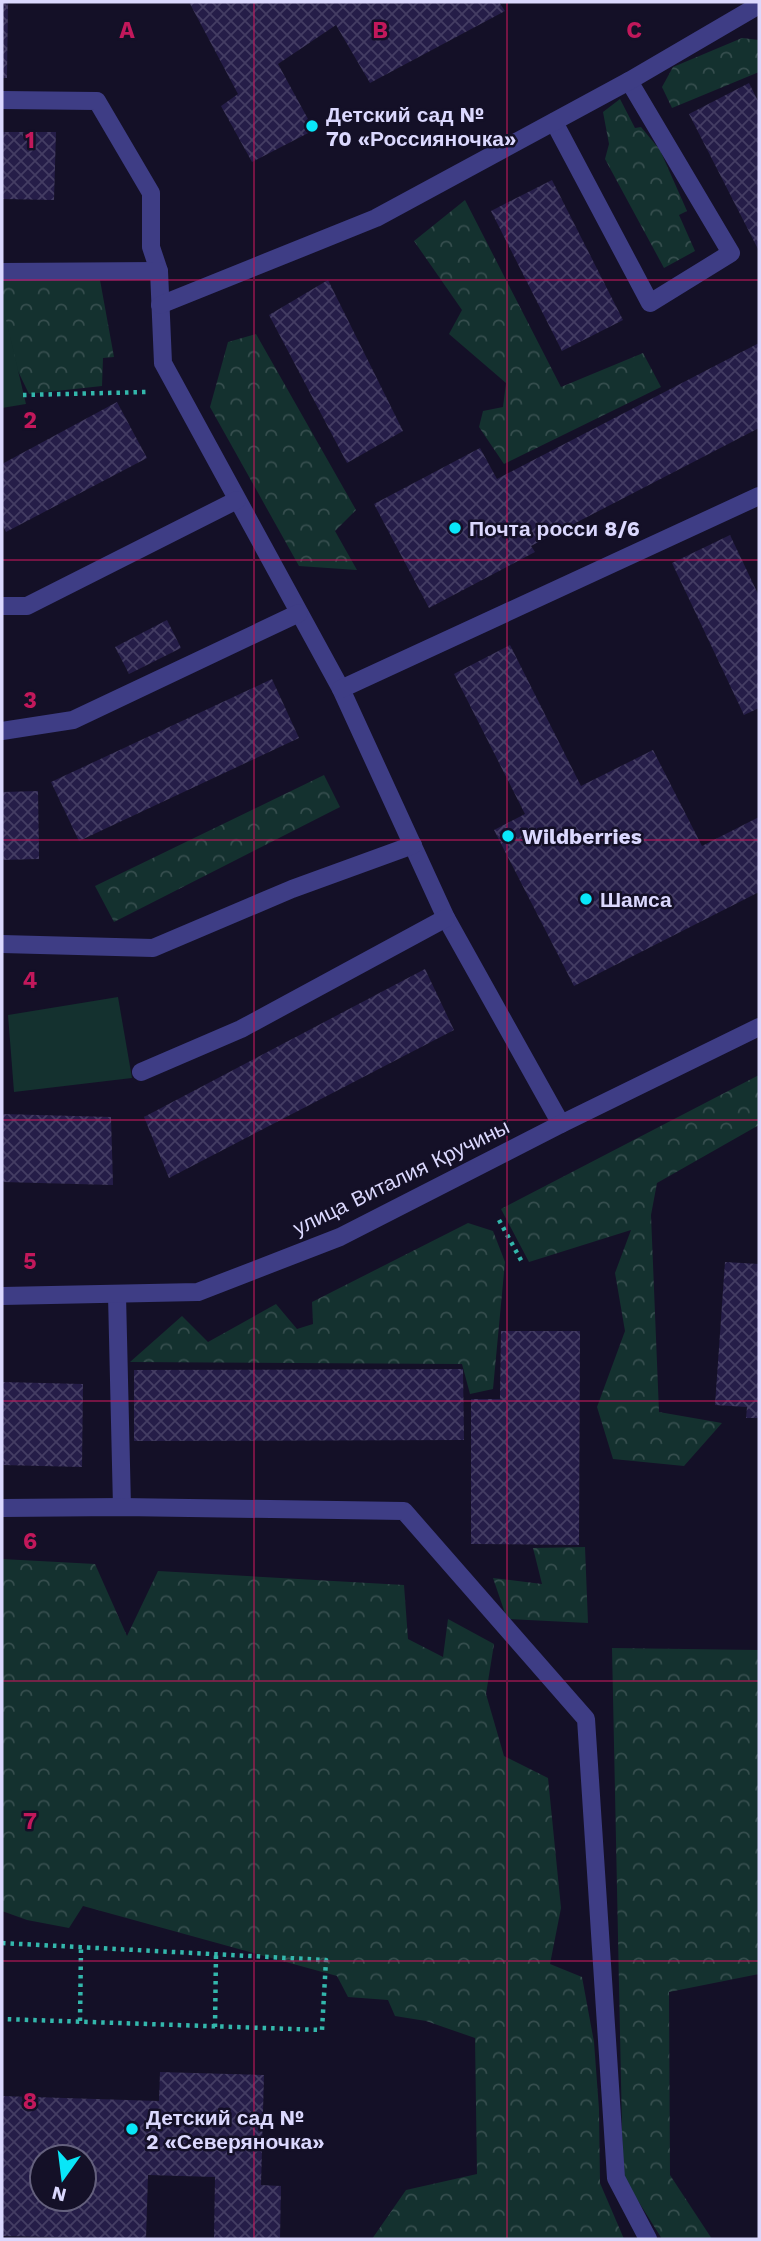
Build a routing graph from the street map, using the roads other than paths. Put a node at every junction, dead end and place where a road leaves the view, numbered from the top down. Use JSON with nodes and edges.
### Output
{"nodes":[{"id":1,"x":759,"y":5,"type":"edge"},
{"id":2,"x":629,"y":81,"type":"junction"},
{"id":3,"x":2,"y":100,"type":"edge"},
{"id":4,"x":554,"y":122,"type":"junction"},
{"id":5,"x":159,"y":271,"type":"junction"},
{"id":6,"x":2,"y":272,"type":"edge"},
{"id":7,"x":160,"y":305,"type":"junction"},
{"id":8,"x":759,"y":496,"type":"edge"},
{"id":9,"x":237,"y":500,"type":"junction"},
{"id":10,"x":2,"y":606,"type":"edge"},
{"id":11,"x":299,"y":613,"type":"junction"},
{"id":12,"x":341,"y":689,"type":"junction"},
{"id":13,"x":2,"y":731,"type":"edge"},
{"id":14,"x":413,"y":845,"type":"junction"},
{"id":15,"x":446,"y":918,"type":"junction"},
{"id":16,"x":2,"y":944,"type":"edge"},
{"id":17,"x":759,"y":1027,"type":"edge"},
{"id":18,"x":141,"y":1072,"type":"dead end"},
{"id":19,"x":561,"y":1124,"type":"junction"},
{"id":20,"x":117,"y":1295,"type":"junction"},
{"id":21,"x":2,"y":1296,"type":"edge"},
{"id":22,"x":122,"y":1507,"type":"junction"},
{"id":23,"x":2,"y":1508,"type":"edge"},
{"id":24,"x":648,"y":2239,"type":"edge"}],
"edges":[{"from":1,"to":2,"type":"street"},
{"from":2,"to":4,"type":"street"},
{"from":2,"to":4,"type":"street"},
{"from":3,"to":5,"type":"street"},
{"from":4,"to":7,"type":"street"},
{"from":5,"to":6,"type":"street"},
{"from":5,"to":7,"type":"street"},
{"from":7,"to":9,"type":"street"},
{"from":8,"to":12,"type":"street"},
{"from":9,"to":10,"type":"street"},
{"from":9,"to":11,"type":"street"},
{"from":11,"to":12,"type":"street"},
{"from":11,"to":13,"type":"street"},
{"from":12,"to":14,"type":"street"},
{"from":14,"to":15,"type":"street"},
{"from":14,"to":16,"type":"street"},
{"from":15,"to":18,"type":"street"},
{"from":15,"to":19,"type":"street"},
{"from":17,"to":19,"type":"street","name":"улица Виталия Кручины"},
{"from":19,"to":20,"type":"street","name":"улица Виталия Кручины"},
{"from":20,"to":21,"type":"street","name":"улица Виталия Кручины"},
{"from":20,"to":22,"type":"street"},
{"from":22,"to":23,"type":"street"},
{"from":22,"to":24,"type":"street"}]}
